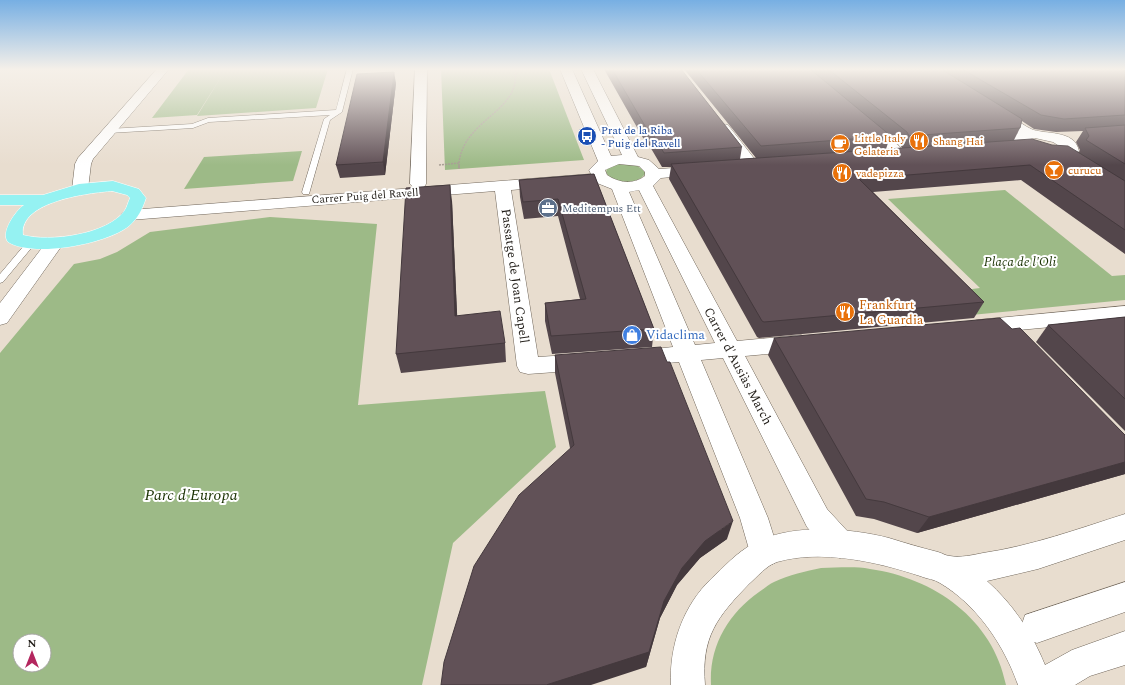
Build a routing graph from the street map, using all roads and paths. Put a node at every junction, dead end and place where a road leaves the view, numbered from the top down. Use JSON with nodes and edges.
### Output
{"nodes":[{"id":1,"x":135,"y":101,"type":"edge"},
{"id":2,"x":342,"y":101,"type":"edge"},
{"id":3,"x":420,"y":101,"type":"edge"},
{"id":4,"x":506,"y":101,"type":"edge"},
{"id":5,"x":578,"y":101,"type":"edge"},
{"id":6,"x":603,"y":101,"type":"edge"},
{"id":7,"x":983,"y":106,"type":"edge"},
{"id":8,"x":339,"y":112,"type":"junction"},
{"id":9,"x":854,"y":114,"type":"edge"},
{"id":10,"x":715,"y":118,"type":"edge"},
{"id":11,"x":109,"y":131,"type":"junction"},
{"id":12,"x":1025,"y":141,"type":"junction"},
{"id":13,"x":1005,"y":145,"type":"edge"},
{"id":14,"x":1071,"y":146,"type":"edge"},
{"id":15,"x":877,"y":154,"type":"edge"},
{"id":16,"x":632,"y":160,"type":"junction"},
{"id":17,"x":748,"y":160,"type":"junction"},
{"id":18,"x":459,"y":163,"type":"junction"},
{"id":19,"x":437,"y":165,"type":"dead end"},
{"id":20,"x":713,"y":166,"type":"edge"},
{"id":21,"x":460,"y":173,"type":"dead end"},
{"id":22,"x":605,"y":174,"type":"junction"},
{"id":23,"x":649,"y":175,"type":"junction"},
{"id":24,"x":418,"y":184,"type":"junction"},
{"id":25,"x":502,"y":186,"type":"junction"},
{"id":26,"x":80,"y":189,"type":"junction"},
{"id":27,"x":306,"y":192,"type":"junction"},
{"id":28,"x":47,"y":199,"type":"junction"},
{"id":29,"x":0,"y":200,"type":"edge"},
{"id":30,"x":0,"y":210,"type":"edge"},
{"id":31,"x":134,"y":210,"type":"junction"},
{"id":32,"x":20,"y":216,"type":"junction"},
{"id":33,"x":14,"y":240,"type":"edge"},
{"id":34,"x":54,"y":244,"type":"junction"},
{"id":35,"x":0,"y":280,"type":"edge"},
{"id":36,"x":1125,"y":313,"type":"edge"},
{"id":37,"x":0,"y":318,"type":"edge"},
{"id":38,"x":1004,"y":324,"type":"junction"},
{"id":39,"x":961,"y":329,"type":"edge"},
{"id":40,"x":822,"y":342,"type":"edge"},
{"id":41,"x":1020,"y":342,"type":"edge"},
{"id":42,"x":729,"y":350,"type":"junction"},
{"id":43,"x":687,"y":353,"type":"junction"},
{"id":44,"x":1125,"y":527,"type":"edge"},
{"id":45,"x":840,"y":544,"type":"junction"},
{"id":46,"x":764,"y":553,"type":"junction"},
{"id":47,"x":948,"y":571,"type":"junction"},
{"id":48,"x":1125,"y":597,"type":"edge"},
{"id":49,"x":1037,"y":627,"type":"dead end"},
{"id":50,"x":1125,"y":648,"type":"edge"},
{"id":51,"x":684,"y":682,"type":"edge"},
{"id":52,"x":1034,"y":685,"type":"edge"},
{"id":53,"x":1051,"y":685,"type":"edge"}],
"edges":[{"from":1,"to":11,"type":"street"},
{"from":2,"to":8,"type":"lane"},
{"from":3,"to":24,"type":"street"},
{"from":4,"to":18,"type":"path"},
{"from":5,"to":22,"type":"street"},
{"from":6,"to":16,"type":"street"},
{"from":7,"to":12,"type":"street"},
{"from":8,"to":11,"type":"lane"},
{"from":8,"to":27,"type":"lane"},
{"from":9,"to":15,"type":"street"},
{"from":10,"to":17,"type":"street"},
{"from":11,"to":26,"type":"street"},
{"from":12,"to":13,"type":"street"},
{"from":12,"to":14,"type":"street"},
{"from":16,"to":22,"type":"street"},
{"from":16,"to":23,"type":"street"},
{"from":17,"to":17,"type":"street"},
{"from":18,"to":19,"type":"path"},
{"from":18,"to":21,"type":"path"},
{"from":20,"to":23,"type":"street"},
{"from":22,"to":23,"type":"street"},
{"from":22,"to":24,"type":"street","name":"Carrer Puig del Ravell"},
{"from":22,"to":25,"type":"street","name":"Carrer Puig del Ravell"},
{"from":22,"to":43,"type":"street"},
{"from":23,"to":42,"type":"street","name":"Carrer d'Ausiàs March"},
{"from":24,"to":27,"type":"street","name":"Carrer Puig del Ravell"},
{"from":25,"to":31,"type":"street","name":"Carrer Puig del Ravell"},
{"from":25,"to":43,"type":"street","name":"Passatge de Joan Capell"},
{"from":26,"to":28,"type":"main road"},
{"from":26,"to":31,"type":"main road"},
{"from":27,"to":31,"type":"street","name":"Carrer Puig del Ravell"},
{"from":28,"to":29,"type":"main road"},
{"from":28,"to":32,"type":"main road"},
{"from":30,"to":32,"type":"main road"},
{"from":31,"to":34,"type":"main road"},
{"from":32,"to":33,"type":"main road"},
{"from":33,"to":34,"type":"main road"},
{"from":33,"to":35,"type":"lane"},
{"from":34,"to":37,"type":"street"},
{"from":36,"to":38,"type":"street"},
{"from":38,"to":39,"type":"street"},
{"from":38,"to":41,"type":"street"},
{"from":40,"to":42,"type":"street"},
{"from":42,"to":43,"type":"street"},
{"from":42,"to":45,"type":"street","name":"Carrer d'Ausiàs March"},
{"from":43,"to":46,"type":"street"},
{"from":44,"to":47,"type":"street"},
{"from":45,"to":46,"type":"street"},
{"from":45,"to":47,"type":"street"},
{"from":46,"to":51,"type":"street"},
{"from":47,"to":52,"type":"street"},
{"from":48,"to":49,"type":"street"},
{"from":50,"to":53,"type":"street"}]}
